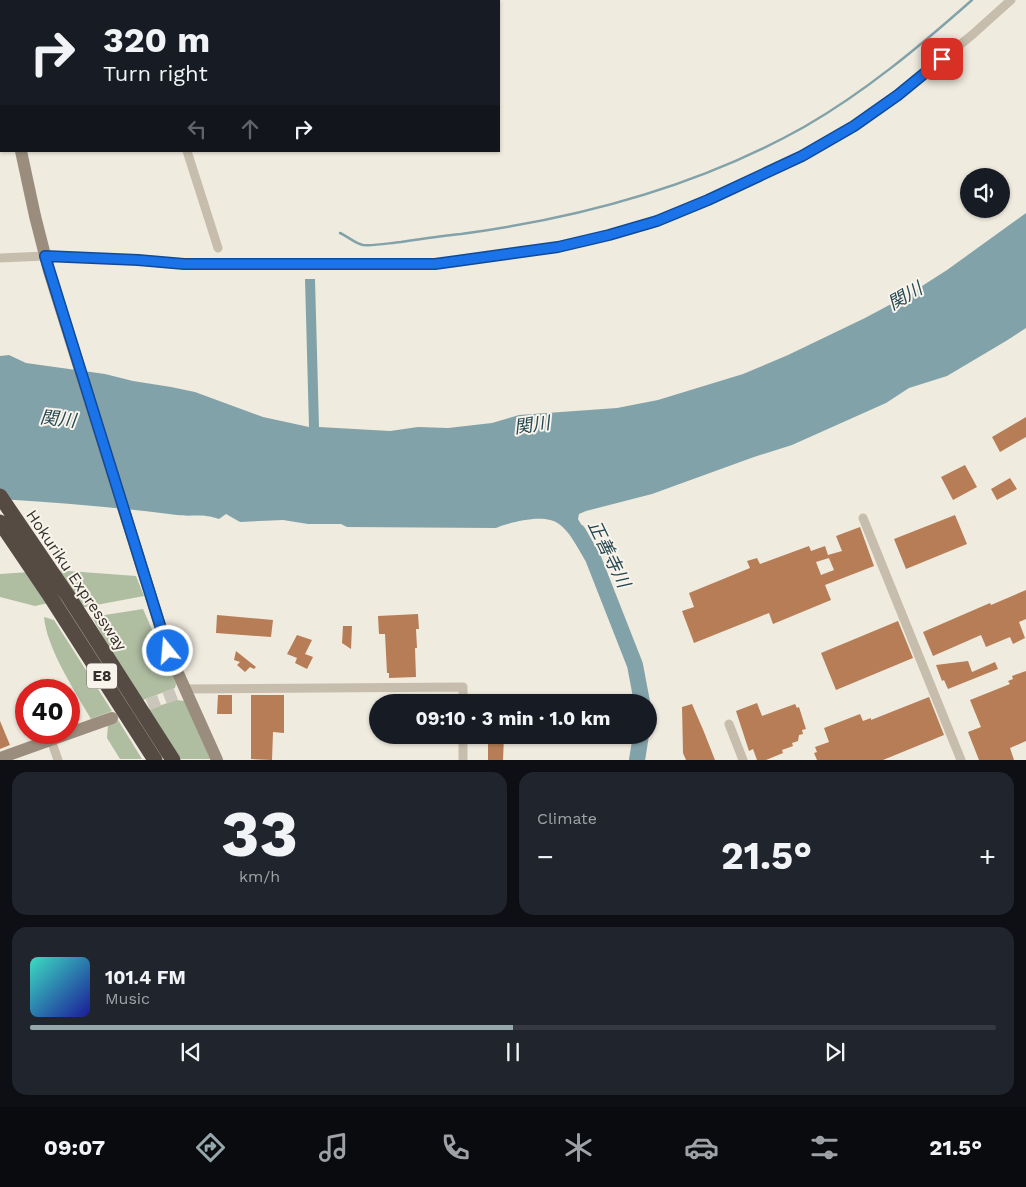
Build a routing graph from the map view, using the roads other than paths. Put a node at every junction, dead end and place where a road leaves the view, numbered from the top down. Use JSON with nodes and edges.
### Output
{"nodes":[{"id":1,"x":1011,"y":0,"type":"edge"},
{"id":2,"x":21,"y":152,"type":"edge"},
{"id":3,"x":187,"y":152,"type":"edge"},
{"id":4,"x":218,"y":248,"type":"dead end"},
{"id":5,"x":45,"y":256,"type":"junction"},
{"id":6,"x":0,"y":258,"type":"edge"},
{"id":7,"x":0,"y":496,"type":"edge"},
{"id":8,"x":863,"y":518,"type":"dead end"},
{"id":9,"x":0,"y":522,"type":"edge"},
{"id":10,"x":182,"y":691,"type":"junction"},
{"id":11,"x":463,"y":694,"type":"edge"},
{"id":12,"x":112,"y":718,"type":"dead end"},
{"id":13,"x":729,"y":724,"type":"dead end"},
{"id":14,"x":80,"y":730,"type":"edge"},
{"id":15,"x":40,"y":744,"type":"edge"},
{"id":16,"x":52,"y":744,"type":"edge"},
{"id":17,"x":463,"y":744,"type":"edge"},
{"id":18,"x":0,"y":758,"type":"edge"},
{"id":19,"x":58,"y":760,"type":"edge"},
{"id":20,"x":155,"y":760,"type":"edge"},
{"id":21,"x":173,"y":760,"type":"edge"},
{"id":22,"x":217,"y":760,"type":"edge"},
{"id":23,"x":463,"y":760,"type":"edge"},
{"id":24,"x":743,"y":760,"type":"edge"},
{"id":25,"x":961,"y":760,"type":"edge"}],
"edges":[{"from":1,"to":5,"type":"street"},
{"from":2,"to":5,"type":"street"},
{"from":3,"to":4,"type":"street"},
{"from":5,"to":6,"type":"street"},
{"from":5,"to":10,"type":"street"},
{"from":7,"to":21,"type":"highway","name":"Hokuriku Expressway","number":"E8"},
{"from":8,"to":25,"type":"street"},
{"from":9,"to":20,"type":"highway","name":"Hokuriku Expressway","number":"E8"},
{"from":10,"to":11,"type":"street"},
{"from":10,"to":22,"type":"street"},
{"from":12,"to":14,"type":"street"},
{"from":13,"to":24,"type":"street"},
{"from":15,"to":18,"type":"street"},
{"from":16,"to":19,"type":"street"},
{"from":17,"to":23,"type":"street"}]}
